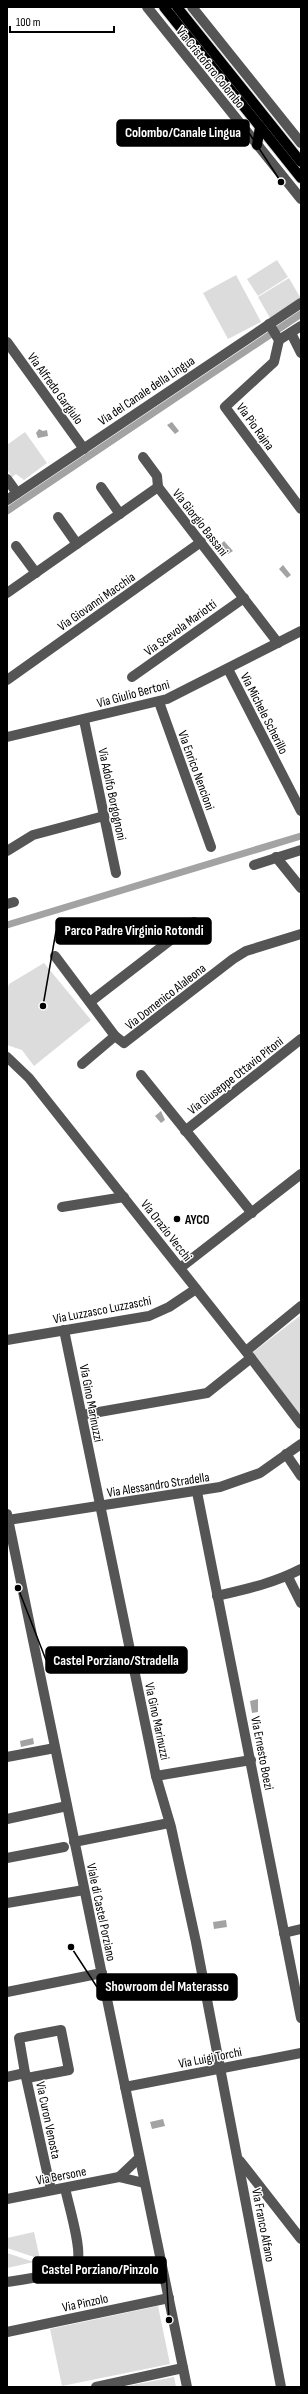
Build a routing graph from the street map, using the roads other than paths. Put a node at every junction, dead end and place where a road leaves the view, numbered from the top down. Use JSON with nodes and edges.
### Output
{"nodes":[{"id":1,"x":147,"y":7,"type":"edge"},
{"id":2,"x":164,"y":7,"type":"edge"},
{"id":3,"x":177,"y":7,"type":"edge"},
{"id":4,"x":192,"y":7,"type":"edge"},
{"id":5,"x":260,"y":127,"type":"junction"},
{"id":6,"x":301,"y":144,"type":"edge"},
{"id":7,"x":257,"y":145,"type":"junction"},
{"id":8,"x":301,"y":162,"type":"edge"},
{"id":9,"x":301,"y":178,"type":"edge"},
{"id":10,"x":301,"y":199,"type":"edge"},
{"id":11,"x":301,"y":303,"type":"edge"},
{"id":12,"x":269,"y":326,"type":"junction"},
{"id":13,"x":301,"y":326,"type":"edge"},
{"id":14,"x":291,"y":333,"type":"junction"},
{"id":15,"x":279,"y":339,"type":"junction"},
{"id":16,"x":7,"y":342,"type":"edge"},
{"id":17,"x":301,"y":353,"type":"edge"},
{"id":18,"x":84,"y":448,"type":"junction"},
{"id":19,"x":143,"y":458,"type":"dead end"},
{"id":20,"x":7,"y":479,"type":"edge"},
{"id":21,"x":101,"y":487,"type":"dead end"},
{"id":22,"x":158,"y":487,"type":"junction"},
{"id":23,"x":17,"y":493,"type":"junction"},
{"id":24,"x":7,"y":500,"type":"edge"},
{"id":25,"x":301,"y":509,"type":"edge"},
{"id":26,"x":120,"y":514,"type":"junction"},
{"id":27,"x":58,"y":517,"type":"dead end"},
{"id":28,"x":201,"y":542,"type":"junction"},
{"id":29,"x":77,"y":544,"type":"junction"},
{"id":30,"x":16,"y":546,"type":"dead end"},
{"id":31,"x":36,"y":573,"type":"junction"},
{"id":32,"x":7,"y":594,"type":"edge"},
{"id":33,"x":244,"y":598,"type":"junction"},
{"id":34,"x":300,"y":632,"type":"edge"},
{"id":35,"x":278,"y":643,"type":"junction"},
{"id":36,"x":228,"y":669,"type":"junction"},
{"id":37,"x":132,"y":677,"type":"dead end"},
{"id":38,"x":7,"y":680,"type":"edge"},
{"id":39,"x":159,"y":702,"type":"junction"},
{"id":40,"x":84,"y":720,"type":"junction"},
{"id":41,"x":7,"y":737,"type":"edge"},
{"id":42,"x":301,"y":811,"type":"edge"},
{"id":43,"x":104,"y":816,"type":"junction"},
{"id":44,"x":211,"y":847,"type":"dead end"},
{"id":45,"x":301,"y":850,"type":"edge"},
{"id":46,"x":7,"y":851,"type":"edge"},
{"id":47,"x":276,"y":857,"type":"junction"},
{"id":48,"x":254,"y":865,"type":"dead end"},
{"id":49,"x":116,"y":873,"type":"dead end"},
{"id":50,"x":301,"y":888,"type":"edge"},
{"id":51,"x":194,"y":922,"type":"dead end"},
{"id":52,"x":301,"y":934,"type":"edge"},
{"id":53,"x":55,"y":956,"type":"dead end"},
{"id":54,"x":90,"y":1002,"type":"junction"},
{"id":55,"x":115,"y":1036,"type":"junction"},
{"id":56,"x":301,"y":1039,"type":"edge"},
{"id":57,"x":7,"y":1056,"type":"edge"},
{"id":58,"x":82,"y":1064,"type":"dead end"},
{"id":59,"x":141,"y":1075,"type":"dead end"},
{"id":60,"x":185,"y":1131,"type":"junction"},
{"id":61,"x":301,"y":1174,"type":"edge"},
{"id":62,"x":124,"y":1197,"type":"junction"},
{"id":63,"x":62,"y":1207,"type":"dead end"},
{"id":64,"x":252,"y":1212,"type":"junction"},
{"id":65,"x":180,"y":1268,"type":"junction"},
{"id":66,"x":196,"y":1289,"type":"junction"},
{"id":67,"x":301,"y":1306,"type":"edge"},
{"id":68,"x":64,"y":1330,"type":"junction"},
{"id":69,"x":7,"y":1340,"type":"edge"},
{"id":70,"x":249,"y":1354,"type":"junction"},
{"id":71,"x":82,"y":1415,"type":"junction"},
{"id":72,"x":301,"y":1424,"type":"edge"},
{"id":73,"x":301,"y":1444,"type":"edge"},
{"id":74,"x":286,"y":1454,"type":"junction"},
{"id":75,"x":301,"y":1476,"type":"edge"},
{"id":76,"x":197,"y":1492,"type":"junction"},
{"id":77,"x":99,"y":1506,"type":"junction"},
{"id":78,"x":8,"y":1517,"type":"edge"},
{"id":79,"x":10,"y":1549,"type":"edge"},
{"id":80,"x":301,"y":1569,"type":"edge"},
{"id":81,"x":288,"y":1577,"type":"junction"},
{"id":82,"x":217,"y":1596,"type":"junction"},
{"id":83,"x":301,"y":1603,"type":"edge"},
{"id":84,"x":55,"y":1748,"type":"junction"},
{"id":85,"x":7,"y":1757,"type":"edge"},
{"id":86,"x":251,"y":1760,"type":"junction"},
{"id":87,"x":156,"y":1776,"type":"junction"},
{"id":88,"x":67,"y":1806,"type":"junction"},
{"id":89,"x":7,"y":1819,"type":"edge"},
{"id":90,"x":169,"y":1823,"type":"junction"},
{"id":91,"x":74,"y":1842,"type":"junction"},
{"id":92,"x":64,"y":1847,"type":"dead end"},
{"id":93,"x":7,"y":1858,"type":"edge"},
{"id":94,"x":84,"y":1890,"type":"junction"},
{"id":95,"x":7,"y":1903,"type":"edge"},
{"id":96,"x":301,"y":1929,"type":"edge"},
{"id":97,"x":284,"y":1933,"type":"junction"},
{"id":98,"x":102,"y":1973,"type":"junction"},
{"id":99,"x":7,"y":1992,"type":"edge"},
{"id":100,"x":301,"y":2018,"type":"edge"},
{"id":101,"x":301,"y":2053,"type":"edge"},
{"id":102,"x":222,"y":2068,"type":"junction"},
{"id":103,"x":26,"y":2076,"type":"junction"},
{"id":104,"x":7,"y":2077,"type":"edge"},
{"id":105,"x":125,"y":2087,"type":"junction"},
{"id":106,"x":139,"y":2158,"type":"junction"},
{"id":107,"x":239,"y":2160,"type":"junction"},
{"id":108,"x":120,"y":2177,"type":"junction"},
{"id":109,"x":144,"y":2182,"type":"junction"},
{"id":110,"x":65,"y":2188,"type":"junction"},
{"id":111,"x":51,"y":2190,"type":"junction"},
{"id":112,"x":7,"y":2199,"type":"edge"},
{"id":113,"x":301,"y":2239,"type":"edge"},
{"id":114,"x":7,"y":2282,"type":"edge"},
{"id":115,"x":169,"y":2298,"type":"junction"},
{"id":116,"x":7,"y":2332,"type":"edge"},
{"id":117,"x":183,"y":2368,"type":"junction"},
{"id":118,"x":96,"y":2387,"type":"edge"},
{"id":119,"x":187,"y":2387,"type":"edge"},
{"id":120,"x":281,"y":2387,"type":"edge"}],
"edges":[{"from":1,"to":7,"type":"street","name":"Via Cristoforo Colombo"},
{"from":2,"to":5,"type":"main road","name":"Via Cristoforo Colombo"},
{"from":3,"to":8,"type":"main road","name":"Via Cristoforo Colombo"},
{"from":4,"to":6,"type":"street","name":"Via Cristoforo Colombo"},
{"from":5,"to":7,"type":"main road"},
{"from":5,"to":9,"type":"main road","name":"Via Cristoforo Colombo"},
{"from":7,"to":10,"type":"street","name":"Via Cristoforo Colombo"},
{"from":11,"to":12,"type":"street","name":"Via del Canale della Lingua"},
{"from":12,"to":15,"type":"street"},
{"from":12,"to":18,"type":"street","name":"Via del Canale della Lingua"},
{"from":13,"to":14,"type":"street"},
{"from":14,"to":15,"type":"street"},
{"from":14,"to":17,"type":"street"},
{"from":15,"to":25,"type":"street","name":"Via Pio Rajna"},
{"from":16,"to":18,"type":"street","name":"Via Alfredo Gargiulo"},
{"from":18,"to":23,"type":"street","name":"Via del Canale della Lingua"},
{"from":19,"to":22,"type":"street"},
{"from":20,"to":23,"type":"street"},
{"from":21,"to":26,"type":"street"},
{"from":22,"to":26,"type":"street","name":"Via Giorgio Bassani"},
{"from":22,"to":28,"type":"street","name":"Via Giorgio Bassani"},
{"from":23,"to":24,"type":"street","name":"Via del Canale della Lingua"},
{"from":26,"to":29,"type":"street","name":"Via Giorgio Bassani"},
{"from":27,"to":29,"type":"street"},
{"from":28,"to":33,"type":"street","name":"Via Giorgio Bassani"},
{"from":28,"to":38,"type":"street","name":"Via Giovanni Macchia"},
{"from":29,"to":31,"type":"street","name":"Via Giorgio Bassani"},
{"from":30,"to":31,"type":"street"},
{"from":31,"to":32,"type":"street","name":"Via Giorgio Bassani"},
{"from":33,"to":35,"type":"street","name":"Via Giorgio Bassani"},
{"from":33,"to":37,"type":"street","name":"Via Scevola Mariotti"},
{"from":34,"to":35,"type":"street","name":"Via Giulio Bertoni"},
{"from":35,"to":36,"type":"street","name":"Via Giulio Bertoni"},
{"from":36,"to":39,"type":"street","name":"Via Giulio Bertoni"},
{"from":36,"to":42,"type":"street","name":"Via Michele Scherillo"},
{"from":39,"to":40,"type":"street","name":"Via Giulio Bertoni"},
{"from":39,"to":44,"type":"street","name":"Via Enrico Nencioni"},
{"from":40,"to":41,"type":"street","name":"Via Giulio Bertoni"},
{"from":40,"to":43,"type":"street","name":"Via Adolfo Borgognoni"},
{"from":43,"to":46,"type":"street"},
{"from":43,"to":49,"type":"street","name":"Via Adolfo Borgognoni"},
{"from":45,"to":47,"type":"street"},
{"from":47,"to":48,"type":"street"},
{"from":47,"to":50,"type":"street"},
{"from":51,"to":54,"type":"street"},
{"from":52,"to":55,"type":"street","name":"Via Domenico Alaleona"},
{"from":53,"to":54,"type":"street","name":"Via Domenico Alaleona"},
{"from":54,"to":55,"type":"street","name":"Via Domenico Alaleona"},
{"from":55,"to":58,"type":"street"},
{"from":56,"to":60,"type":"street","name":"Via Giuseppe Ottavio Pitoni"},
{"from":57,"to":62,"type":"street","name":"Via Orazio Vecchi"},
{"from":59,"to":60,"type":"street"},
{"from":60,"to":64,"type":"street"},
{"from":61,"to":64,"type":"street"},
{"from":62,"to":63,"type":"street"},
{"from":62,"to":65,"type":"street","name":"Via Orazio Vecchi"},
{"from":64,"to":65,"type":"street"},
{"from":65,"to":66,"type":"street","name":"Via Orazio Vecchi"},
{"from":66,"to":68,"type":"street","name":"Via Luzzasco Luzzaschi"},
{"from":66,"to":70,"type":"street","name":"Via Orazio Vecchi"},
{"from":67,"to":70,"type":"street"},
{"from":68,"to":69,"type":"street","name":"Via Luzzasco Luzzaschi"},
{"from":68,"to":71,"type":"street","name":"Via Gino Marinuzzi"},
{"from":70,"to":71,"type":"street"},
{"from":70,"to":72,"type":"street","name":"Via Orazio Vecchi"},
{"from":71,"to":77,"type":"street","name":"Via Gino Marinuzzi"},
{"from":73,"to":74,"type":"street","name":"Via Alessandro Stradella"},
{"from":74,"to":75,"type":"street"},
{"from":74,"to":76,"type":"street","name":"Via Alessandro Stradella"},
{"from":76,"to":77,"type":"street","name":"Via Alessandro Stradella"},
{"from":76,"to":82,"type":"street","name":"Via Ernesto Boezi"},
{"from":77,"to":78,"type":"street","name":"Via Alessandro Stradella"},
{"from":77,"to":87,"type":"street","name":"Via Gino Marinuzzi"},
{"from":78,"to":79,"type":"street","name":"Viale di Castel Porziano"},
{"from":79,"to":84,"type":"street","name":"Viale di Castel Porziano"},
{"from":80,"to":81,"type":"street"},
{"from":81,"to":82,"type":"street"},
{"from":81,"to":83,"type":"street"},
{"from":82,"to":86,"type":"street","name":"Via Ernesto Boezi"},
{"from":84,"to":85,"type":"street"},
{"from":84,"to":88,"type":"street","name":"Viale di Castel Porziano"},
{"from":86,"to":87,"type":"street"},
{"from":86,"to":97,"type":"street","name":"Via Ernesto Boezi"},
{"from":87,"to":90,"type":"street","name":"Via Gino Marinuzzi"},
{"from":88,"to":89,"type":"street"},
{"from":88,"to":91,"type":"street","name":"Viale di Castel Porziano"},
{"from":90,"to":91,"type":"street"},
{"from":90,"to":102,"type":"street","name":"Via Gino Marinuzzi"},
{"from":91,"to":94,"type":"street","name":"Viale di Castel Porziano"},
{"from":92,"to":93,"type":"street"},
{"from":94,"to":95,"type":"street"},
{"from":94,"to":98,"type":"street","name":"Viale di Castel Porziano"},
{"from":96,"to":97,"type":"street"},
{"from":97,"to":100,"type":"street","name":"Via Ernesto Boezi"},
{"from":98,"to":99,"type":"street"},
{"from":98,"to":105,"type":"street","name":"Viale di Castel Porziano"},
{"from":101,"to":102,"type":"street","name":"Via Luigi Torchi"},
{"from":102,"to":105,"type":"street","name":"Via Luigi Torchi"},
{"from":102,"to":107,"type":"street","name":"Via Franco Alfano"},
{"from":103,"to":103,"type":"street"},
{"from":103,"to":104,"type":"street","name":"Via Curon Venosta"},
{"from":103,"to":111,"type":"street","name":"Via Curon Venosta"},
{"from":105,"to":106,"type":"street","name":"Viale di Castel Porziano"},
{"from":106,"to":108,"type":"street"},
{"from":106,"to":109,"type":"street","name":"Viale di Castel Porziano"},
{"from":107,"to":113,"type":"street"},
{"from":107,"to":120,"type":"street","name":"Via Franco Alfano"},
{"from":108,"to":109,"type":"street","name":"Via Bersone"},
{"from":108,"to":110,"type":"street","name":"Via Bersone"},
{"from":109,"to":115,"type":"street","name":"Viale di Castel Porziano"},
{"from":110,"to":111,"type":"street","name":"Via Bersone"},
{"from":110,"to":114,"type":"street"},
{"from":111,"to":112,"type":"street","name":"Via Bersone"},
{"from":115,"to":116,"type":"street","name":"Via Pinzolo"},
{"from":115,"to":117,"type":"street","name":"Viale di Castel Porziano"},
{"from":117,"to":118,"type":"street"},
{"from":117,"to":119,"type":"street","name":"Viale di Castel Porziano"}]}
